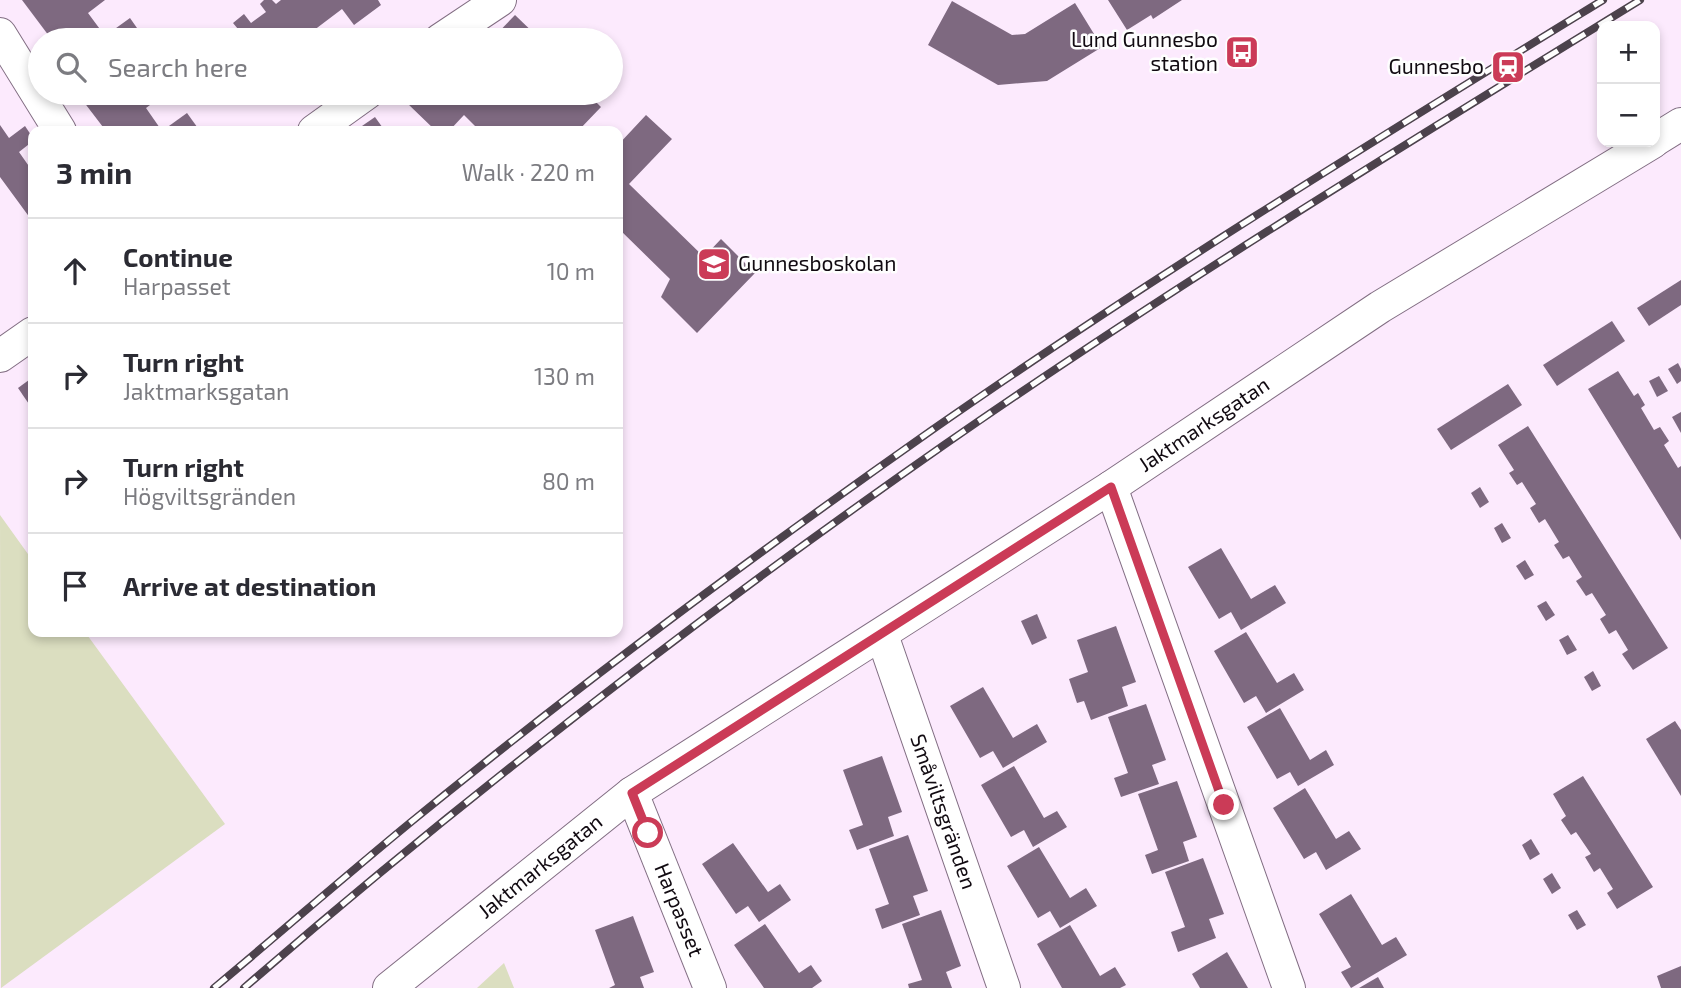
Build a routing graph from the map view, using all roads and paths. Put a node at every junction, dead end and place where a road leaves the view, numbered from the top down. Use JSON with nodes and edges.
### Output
{"nodes":[{"id":1,"x":500,"y":0,"type":"edge"},
{"id":2,"x":458,"y":28,"type":"edge"},
{"id":3,"x":0,"y":34,"type":"edge"},
{"id":4,"x":28,"y":79,"type":"edge"},
{"id":5,"x":44,"y":105,"type":"edge"},
{"id":6,"x":350,"y":105,"type":"edge"},
{"id":7,"x":1681,"y":124,"type":"edge"},
{"id":8,"x":57,"y":126,"type":"edge"},
{"id":9,"x":321,"y":126,"type":"edge"},
{"id":10,"x":1660,"y":137,"type":"edge"},
{"id":11,"x":1644,"y":147,"type":"edge"},
{"id":12,"x":28,"y":336,"type":"edge"},
{"id":13,"x":0,"y":356,"type":"edge"},
{"id":14,"x":1111,"y":487,"type":"junction"},
{"id":15,"x":882,"y":635,"type":"junction"},
{"id":16,"x":632,"y":793,"type":"junction"},
{"id":17,"x":389,"y":988,"type":"edge"},
{"id":18,"x":709,"y":988,"type":"edge"},
{"id":19,"x":1004,"y":988,"type":"edge"},
{"id":20,"x":1289,"y":988,"type":"edge"}],
"edges":[{"from":1,"to":2,"type":"street"},
{"from":3,"to":4,"type":"street"},
{"from":5,"to":8,"type":"street"},
{"from":6,"to":9,"type":"street"},
{"from":7,"to":10,"type":"street","name":"Jaktmarksgatan"},
{"from":11,"to":14,"type":"street","name":"Jaktmarksgatan"},
{"from":12,"to":13,"type":"street"},
{"from":14,"to":15,"type":"street","name":"Jaktmarksgatan"},
{"from":14,"to":20,"type":"street"},
{"from":15,"to":16,"type":"street","name":"Jaktmarksgatan"},
{"from":15,"to":19,"type":"street","name":"Småviltsgränden"},
{"from":16,"to":17,"type":"street","name":"Jaktmarksgatan"},
{"from":16,"to":18,"type":"street","name":"Harpasset"}]}
